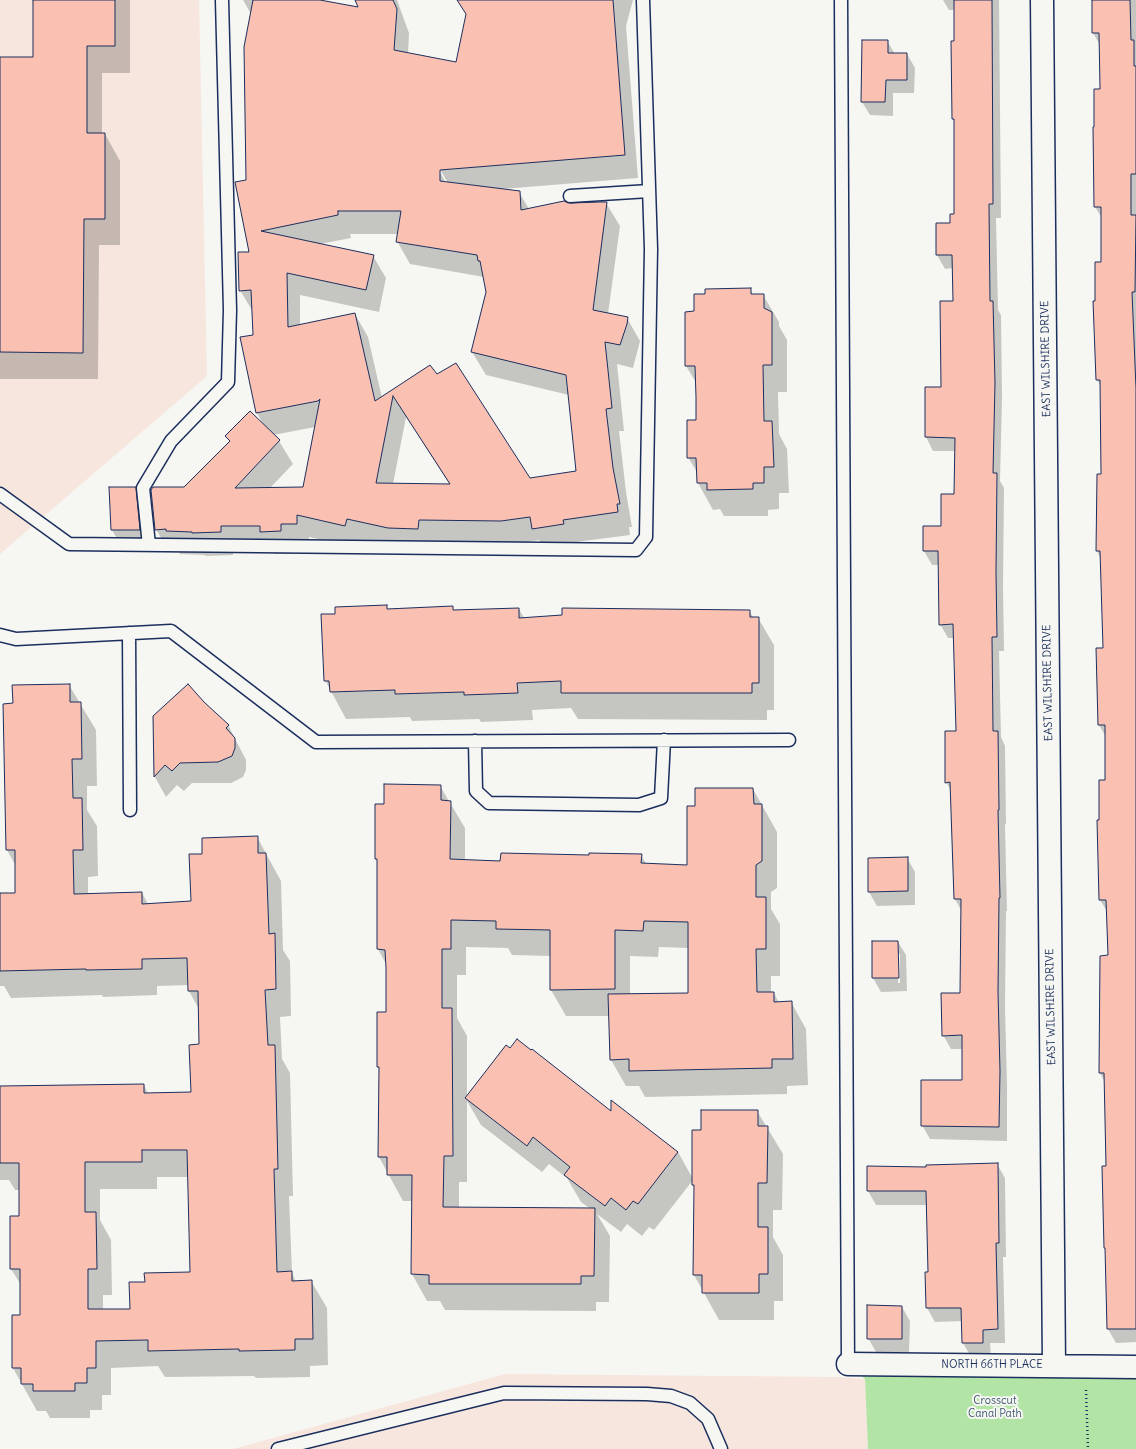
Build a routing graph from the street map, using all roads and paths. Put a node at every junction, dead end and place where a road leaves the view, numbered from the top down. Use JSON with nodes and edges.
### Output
{"nodes":[{"id":1,"x":222,"y":0,"type":"edge"},
{"id":2,"x":643,"y":0,"type":"edge"},
{"id":3,"x":841,"y":0,"type":"edge"},
{"id":4,"x":1042,"y":0,"type":"edge"},
{"id":5,"x":649,"y":191,"type":"junction"},
{"id":6,"x":570,"y":196,"type":"dead end"},
{"id":7,"x":0,"y":494,"type":"edge"},
{"id":8,"x":149,"y":544,"type":"junction"},
{"id":9,"x":130,"y":633,"type":"junction"},
{"id":10,"x":0,"y":635,"type":"edge"},
{"id":11,"x":664,"y":740,"type":"junction"},
{"id":12,"x":789,"y":740,"type":"dead end"},
{"id":13,"x":475,"y":741,"type":"junction"},
{"id":14,"x":130,"y":810,"type":"dead end"},
{"id":15,"x":848,"y":1364,"type":"joint"},
{"id":16,"x":1054,"y":1365,"type":"junction"},
{"id":17,"x":1136,"y":1367,"type":"edge"},
{"id":18,"x":1086,"y":1385,"type":"dead end"},
{"id":19,"x":278,"y":1449,"type":"edge"},
{"id":20,"x":721,"y":1449,"type":"edge"},
{"id":21,"x":1088,"y":1449,"type":"edge"}],
"edges":[{"from":1,"to":8,"type":"lane"},
{"from":2,"to":5,"type":"lane"},
{"from":3,"to":15,"type":"lane"},
{"from":4,"to":16,"type":"street","name":"EAST WILSHIRE DRIVE"},
{"from":5,"to":6,"type":"lane"},
{"from":5,"to":8,"type":"lane"},
{"from":7,"to":8,"type":"lane"},
{"from":9,"to":10,"type":"lane"},
{"from":9,"to":13,"type":"lane"},
{"from":9,"to":14,"type":"lane"},
{"from":11,"to":12,"type":"lane"},
{"from":11,"to":13,"type":"lane"},
{"from":11,"to":13,"type":"lane"},
{"from":15,"to":16,"type":"street","name":"NORTH 66TH PLACE"},
{"from":16,"to":17,"type":"street","name":"NORTH 66TH PLACE"},
{"from":18,"to":21,"type":"path"},
{"from":19,"to":20,"type":"lane"}]}
